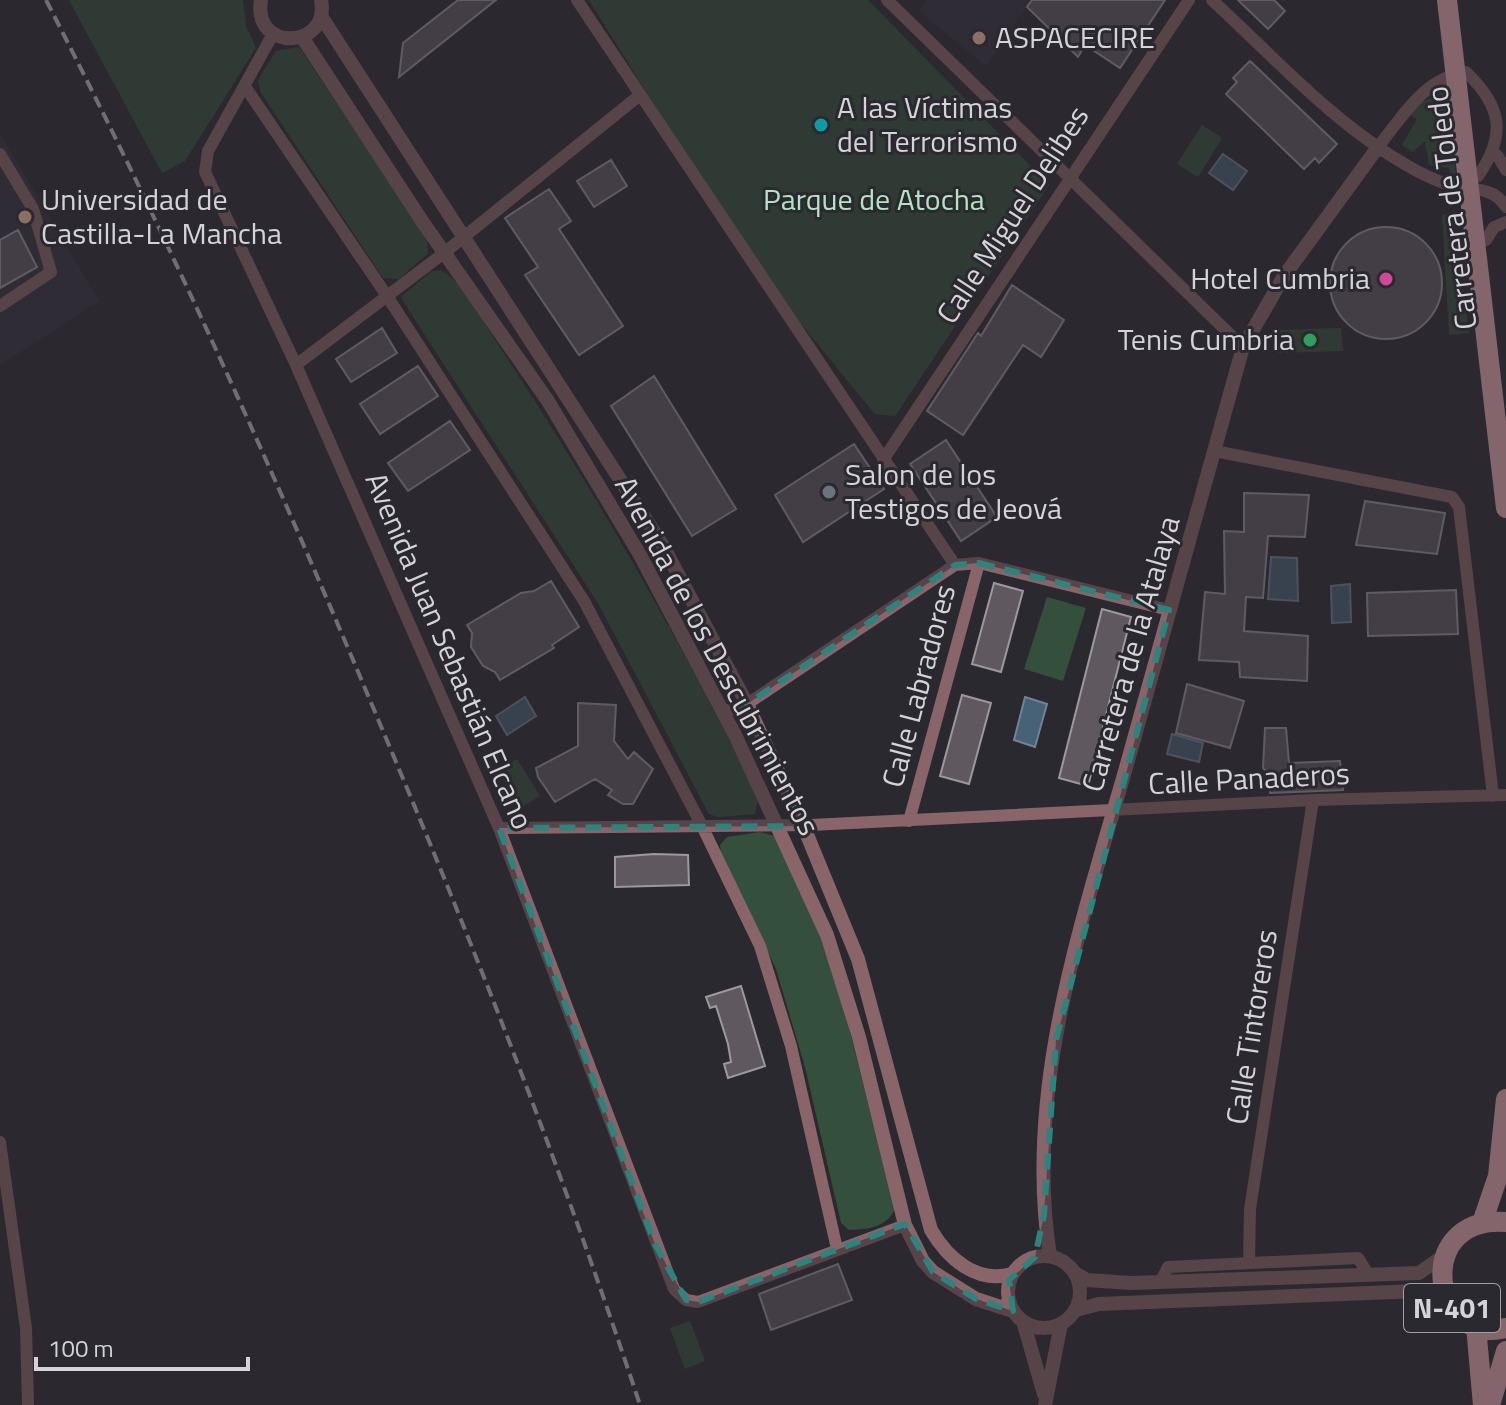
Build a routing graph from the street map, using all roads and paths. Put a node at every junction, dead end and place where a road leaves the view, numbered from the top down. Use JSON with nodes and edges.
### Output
{"nodes":[{"id":1,"x":321,"y":0,"type":"edge"},
{"id":2,"x":577,"y":0,"type":"edge"},
{"id":3,"x":887,"y":0,"type":"edge"},
{"id":4,"x":1189,"y":0,"type":"edge"},
{"id":5,"x":1212,"y":0,"type":"edge"},
{"id":6,"x":1447,"y":0,"type":"edge"},
{"id":7,"x":1457,"y":0,"type":"edge"},
{"id":8,"x":260,"y":1,"type":"edge"},
{"id":9,"x":321,"y":16,"type":"junction"},
{"id":10,"x":273,"y":34,"type":"junction"},
{"id":11,"x":302,"y":37,"type":"junction"},
{"id":12,"x":1461,"y":73,"type":"junction"},
{"id":13,"x":246,"y":88,"type":"junction"},
{"id":14,"x":640,"y":95,"type":"junction"},
{"id":15,"x":1378,"y":147,"type":"junction"},
{"id":16,"x":0,"y":154,"type":"edge"},
{"id":17,"x":1497,"y":155,"type":"junction"},
{"id":18,"x":1506,"y":170,"type":"edge"},
{"id":19,"x":1068,"y":177,"type":"junction"},
{"id":20,"x":1487,"y":192,"type":"edge"},
{"id":21,"x":1506,"y":222,"type":"edge"},
{"id":22,"x":462,"y":238,"type":"junction"},
{"id":23,"x":1486,"y":240,"type":"junction"},
{"id":24,"x":444,"y":253,"type":"junction"},
{"id":25,"x":387,"y":296,"type":"junction"},
{"id":26,"x":0,"y":306,"type":"edge"},
{"id":27,"x":1243,"y":347,"type":"junction"},
{"id":28,"x":296,"y":365,"type":"junction"},
{"id":29,"x":1506,"y":409,"type":"edge"},
{"id":30,"x":1214,"y":451,"type":"junction"},
{"id":31,"x":883,"y":460,"type":"junction"},
{"id":32,"x":1506,"y":508,"type":"edge"},
{"id":33,"x":979,"y":563,"type":"junction"},
{"id":34,"x":955,"y":565,"type":"junction"},
{"id":35,"x":1169,"y":610,"type":"junction"},
{"id":36,"x":747,"y":704,"type":"junction"},
{"id":37,"x":723,"y":712,"type":"junction"},
{"id":38,"x":1499,"y":796,"type":"edge"},
{"id":39,"x":1313,"y":800,"type":"junction"},
{"id":40,"x":1114,"y":811,"type":"junction"},
{"id":41,"x":909,"y":821,"type":"junction"},
{"id":42,"x":701,"y":824,"type":"junction"},
{"id":43,"x":780,"y":825,"type":"junction"},
{"id":44,"x":803,"y":825,"type":"junction"},
{"id":45,"x":499,"y":828,"type":"junction"},
{"id":46,"x":1506,"y":1099,"type":"edge"},
{"id":47,"x":0,"y":1142,"type":"edge"},
{"id":48,"x":1044,"y":1215,"type":"junction"},
{"id":49,"x":1506,"y":1222,"type":"edge"},
{"id":50,"x":1482,"y":1223,"type":"junction"},
{"id":51,"x":905,"y":1225,"type":"junction"},
{"id":52,"x":837,"y":1249,"type":"junction"},
{"id":53,"x":1445,"y":1255,"type":"junction"},
{"id":54,"x":1050,"y":1256,"type":"junction"},
{"id":55,"x":1035,"y":1257,"type":"junction"},
{"id":56,"x":1249,"y":1263,"type":"junction"},
{"id":57,"x":1075,"y":1273,"type":"junction"},
{"id":58,"x":1012,"y":1274,"type":"junction"},
{"id":59,"x":1368,"y":1274,"type":"junction"},
{"id":60,"x":1161,"y":1281,"type":"junction"},
{"id":61,"x":1443,"y":1290,"type":"junction"},
{"id":62,"x":1076,"y":1310,"type":"junction"},
{"id":63,"x":1018,"y":1316,"type":"junction"},
{"id":64,"x":1061,"y":1324,"type":"junction"},
{"id":65,"x":1476,"y":1326,"type":"junction"},
{"id":66,"x":1506,"y":1328,"type":"edge"},
{"id":67,"x":1506,"y":1351,"type":"edge"},
{"id":68,"x":1045,"y":1402,"type":"edge"},
{"id":69,"x":28,"y":1405,"type":"edge"},
{"id":70,"x":1483,"y":1405,"type":"edge"},
{"id":71,"x":1490,"y":1405,"type":"edge"}],
"edges":[{"from":1,"to":9,"type":"street"},
{"from":2,"to":14,"type":"street"},
{"from":3,"to":19,"type":"street"},
{"from":4,"to":19,"type":"street","name":"Calle Miguel Delibes"},
{"from":5,"to":15,"type":"street"},
{"from":6,"to":12,"type":"highway"},
{"from":7,"to":12,"type":"highway","name":"Carretera de Toledo"},
{"from":8,"to":10,"type":"street"},
{"from":9,"to":11,"type":"street"},
{"from":9,"to":22,"type":"street","name":"Avenida de los Descubrimientos"},
{"from":10,"to":11,"type":"street"},
{"from":10,"to":13,"type":"street","name":"Avenida Juan Sebastián Elcano"},
{"from":11,"to":24,"type":"street","name":"Avenida de los Descubrimientos"},
{"from":12,"to":15,"type":"street"},
{"from":12,"to":17,"type":"street"},
{"from":12,"to":20,"type":"highway"},
{"from":13,"to":25,"type":"street"},
{"from":13,"to":28,"type":"street","name":"Avenida Juan Sebastián Elcano"},
{"from":14,"to":22,"type":"street"},
{"from":14,"to":31,"type":"street"},
{"from":15,"to":20,"type":"street"},
{"from":15,"to":27,"type":"street","name":"Carretera de la Atalaya"},
{"from":16,"to":26,"type":"street"},
{"from":17,"to":18,"type":"street"},
{"from":17,"to":20,"type":"street"},
{"from":19,"to":27,"type":"street"},
{"from":19,"to":31,"type":"street","name":"Calle Miguel Delibes"},
{"from":20,"to":23,"type":"highway","name":"Carretera de Toledo"},
{"from":20,"to":32,"type":"highway"},
{"from":21,"to":23,"type":"street"},
{"from":22,"to":24,"type":"street"},
{"from":22,"to":36,"type":"street","name":"Avenida de los Descubrimientos"},
{"from":23,"to":29,"type":"highway","name":"Carretera de Toledo"},
{"from":24,"to":25,"type":"street"},
{"from":24,"to":37,"type":"street","name":"Avenida de los Descubrimientos"},
{"from":25,"to":28,"type":"street"},
{"from":25,"to":42,"type":"street"},
{"from":27,"to":30,"type":"street","name":"Carretera de la Atalaya"},
{"from":28,"to":45,"type":"street","name":"Avenida Juan Sebastián Elcano"},
{"from":30,"to":35,"type":"street","name":"Carretera de la Atalaya"},
{"from":30,"to":38,"type":"street"},
{"from":31,"to":34,"type":"street"},
{"from":33,"to":34,"type":"street"},
{"from":33,"to":35,"type":"street"},
{"from":33,"to":41,"type":"street","name":"Calle Labradores"},
{"from":34,"to":36,"type":"street"},
{"from":35,"to":40,"type":"street","name":"Carretera de la Atalaya"},
{"from":36,"to":37,"type":"street"},
{"from":36,"to":44,"type":"street","name":"Avenida de los Descubrimientos"},
{"from":37,"to":43,"type":"street","name":"Avenida de los Descubrimientos"},
{"from":38,"to":39,"type":"street","name":"Calle Panaderos"},
{"from":39,"to":40,"type":"street","name":"Calle Panaderos"},
{"from":39,"to":56,"type":"street","name":"Calle Tintoreros"},
{"from":40,"to":41,"type":"street","name":"Calle Panaderos"},
{"from":40,"to":48,"type":"street","name":"Carretera de la Atalaya"},
{"from":41,"to":44,"type":"street","name":"Calle Panaderos"},
{"from":42,"to":43,"type":"street","name":"Calle Panaderos"},
{"from":42,"to":45,"type":"street","name":"Calle Panaderos"},
{"from":42,"to":52,"type":"street"},
{"from":43,"to":44,"type":"street","name":"Calle Panaderos"},
{"from":43,"to":51,"type":"street","name":"Avenida de los Descubrimientos"},
{"from":44,"to":58,"type":"street","name":"Avenida de los Descubrimientos"},
{"from":45,"to":52,"type":"street","name":"Avenida Juan Sebastián Elcano"},
{"from":46,"to":50,"type":"highway"},
{"from":47,"to":69,"type":"street"},
{"from":48,"to":54,"type":"street","name":"Carretera de la Atalaya"},
{"from":48,"to":55,"type":"street","name":"Carretera de la Atalaya"},
{"from":49,"to":50,"type":"highway"},
{"from":50,"to":53,"type":"highway","number":"N-401"},
{"from":51,"to":52,"type":"street"},
{"from":51,"to":63,"type":"street","name":"Avenida de los Descubrimientos"},
{"from":53,"to":59,"type":"street"},
{"from":53,"to":61,"type":"highway","number":"N-401"},
{"from":54,"to":55,"type":"street"},
{"from":54,"to":57,"type":"street"},
{"from":55,"to":58,"type":"street"},
{"from":56,"to":59,"type":"street"},
{"from":56,"to":60,"type":"street"},
{"from":57,"to":60,"type":"street"},
{"from":57,"to":62,"type":"street"},
{"from":58,"to":63,"type":"street"},
{"from":59,"to":60,"type":"street"},
{"from":61,"to":62,"type":"street"},
{"from":61,"to":65,"type":"highway","number":"N-401"},
{"from":62,"to":64,"type":"street"},
{"from":63,"to":64,"type":"street"},
{"from":63,"to":68,"type":"street"},
{"from":64,"to":68,"type":"street"},
{"from":65,"to":66,"type":"highway","number":"N-401"},
{"from":65,"to":70,"type":"highway","number":"N-401"},
{"from":67,"to":71,"type":"highway","number":"N-401"}]}
